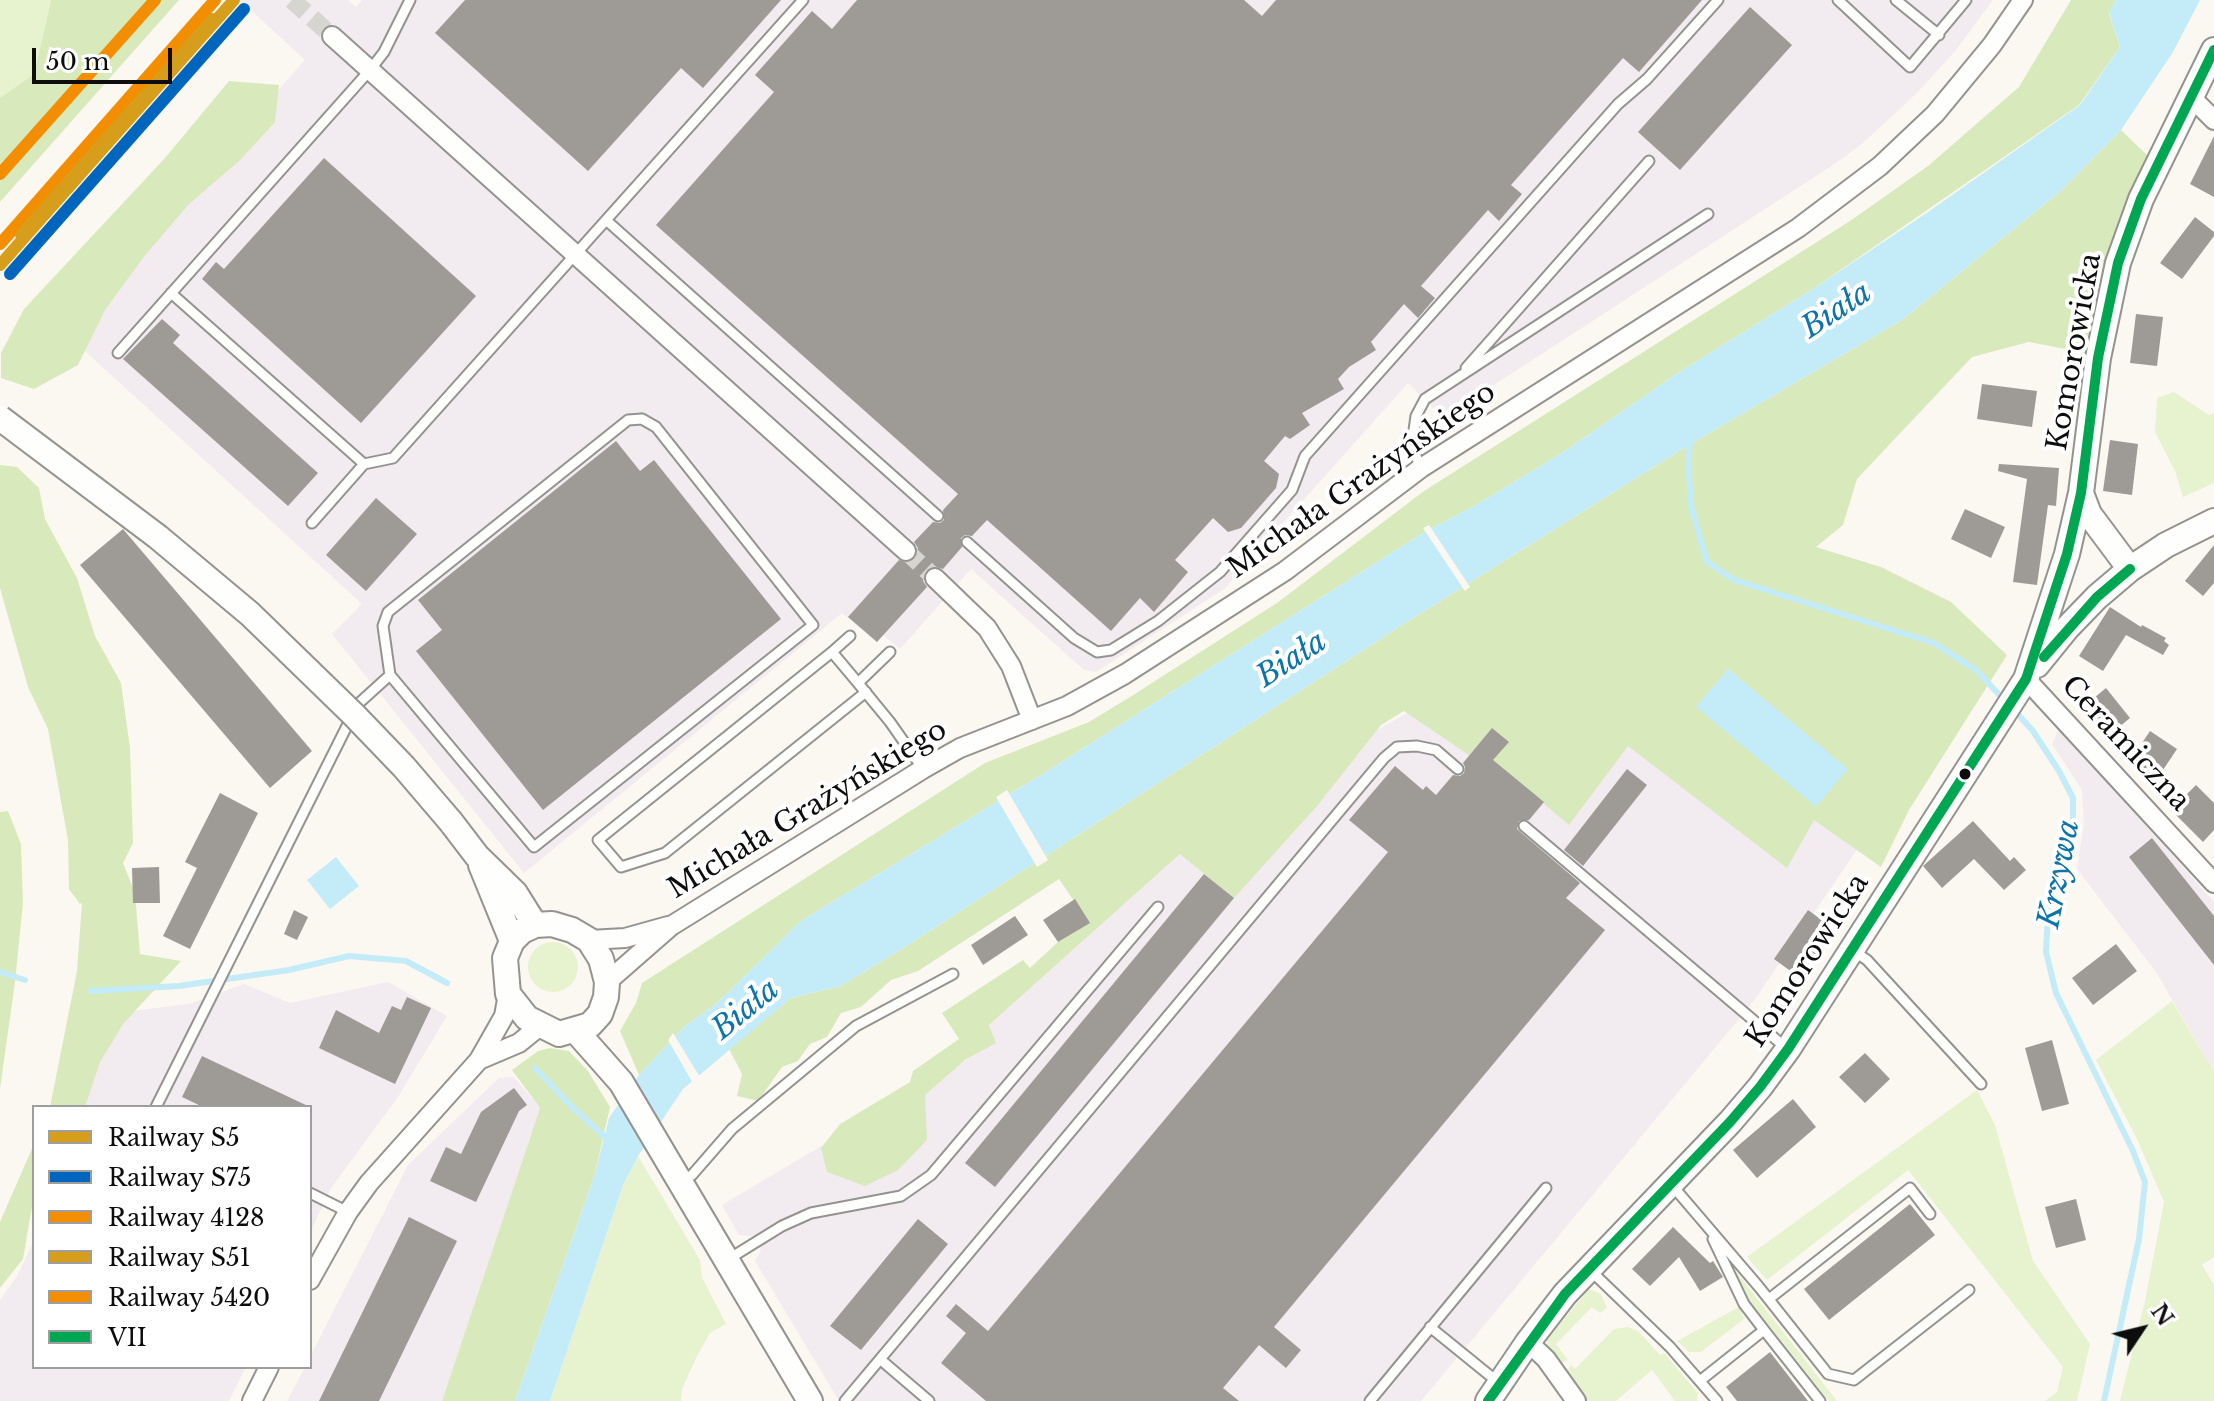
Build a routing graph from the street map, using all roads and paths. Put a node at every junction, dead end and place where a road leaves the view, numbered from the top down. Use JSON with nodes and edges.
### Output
{"nodes":[{"id":1,"x":410,"y":0,"type":"edge"},
{"id":2,"x":803,"y":0,"type":"edge"},
{"id":3,"x":1718,"y":0,"type":"edge"},
{"id":4,"x":1838,"y":0,"type":"edge"},
{"id":5,"x":1896,"y":0,"type":"edge"},
{"id":6,"x":1966,"y":0,"type":"edge"},
{"id":7,"x":2023,"y":0,"type":"edge"},
{"id":8,"x":1939,"y":35,"type":"junction"},
{"id":9,"x":332,"y":36,"type":"tunnel mouth"},
{"id":10,"x":2214,"y":50,"type":"edge"},
{"id":11,"x":370,"y":70,"type":"junction"},
{"id":12,"x":2190,"y":96,"type":"junction"},
{"id":13,"x":2214,"y":120,"type":"edge"},
{"id":14,"x":1649,"y":161,"type":"dead end"},
{"id":15,"x":1708,"y":214,"type":"dead end"},
{"id":16,"x":606,"y":220,"type":"junction"},
{"id":17,"x":576,"y":255,"type":"junction"},
{"id":18,"x":171,"y":293,"type":"junction"},
{"id":19,"x":118,"y":353,"type":"dead end"},
{"id":20,"x":1457,"y":378,"type":"junction"},
{"id":21,"x":0,"y":418,"type":"edge"},
{"id":22,"x":364,"y":464,"type":"junction"},
{"id":23,"x":1421,"y":468,"type":"junction"},
{"id":24,"x":2081,"y":493,"type":"junction"},
{"id":25,"x":938,"y":516,"type":"dead end"},
{"id":26,"x":2214,"y":521,"type":"edge"},
{"id":27,"x":312,"y":523,"type":"dead end"},
{"id":28,"x":967,"y":542,"type":"dead end"},
{"id":29,"x":906,"y":551,"type":"tunnel mouth"},
{"id":30,"x":2130,"y":569,"type":"junction"},
{"id":31,"x":935,"y":578,"type":"tunnel mouth"},
{"id":32,"x":850,"y":636,"type":"dead end"},
{"id":33,"x":832,"y":652,"type":"junction"},
{"id":34,"x":890,"y":652,"type":"dead end"},
{"id":35,"x":390,"y":675,"type":"junction"},
{"id":36,"x":858,"y":683,"type":"junction"},
{"id":37,"x":2023,"y":684,"type":"junction"},
{"id":38,"x":866,"y":692,"type":"junction"},
{"id":39,"x":1032,"y":720,"type":"junction"},
{"id":40,"x":923,"y":769,"type":"junction"},
{"id":41,"x":1458,"y":769,"type":"dead end"},
{"id":42,"x":1524,"y":826,"type":"dead end"},
{"id":43,"x":477,"y":856,"type":"junction"},
{"id":44,"x":2214,"y":883,"type":"edge"},
{"id":45,"x":1158,"y":907,"type":"dead end"},
{"id":46,"x":535,"y":925,"type":"junction"},
{"id":47,"x":671,"y":926,"type":"junction"},
{"id":48,"x":589,"y":940,"type":"junction"},
{"id":49,"x":512,"y":941,"type":"junction"},
{"id":50,"x":1852,"y":950,"type":"junction"},
{"id":51,"x":953,"y":974,"type":"dead end"},
{"id":52,"x":607,"y":982,"type":"junction"},
{"id":53,"x":508,"y":994,"type":"junction"},
{"id":54,"x":600,"y":1014,"type":"junction"},
{"id":55,"x":540,"y":1026,"type":"junction"},
{"id":56,"x":575,"y":1030,"type":"junction"},
{"id":57,"x":1788,"y":1049,"type":"junction"},
{"id":58,"x":479,"y":1060,"type":"junction"},
{"id":59,"x":621,"y":1082,"type":"junction"},
{"id":60,"x":1981,"y":1084,"type":"dead end"},
{"id":61,"x":157,"y":1105,"type":"edge"},
{"id":62,"x":677,"y":1175,"type":"junction"},
{"id":63,"x":1671,"y":1184,"type":"junction"},
{"id":64,"x":1546,"y":1188,"type":"dead end"},
{"id":65,"x":312,"y":1194,"type":"edge"},
{"id":66,"x":348,"y":1212,"type":"junction"},
{"id":67,"x":1930,"y":1214,"type":"dead end"},
{"id":68,"x":1707,"y":1225,"type":"junction"},
{"id":69,"x":727,"y":1260,"type":"junction"},
{"id":70,"x":1589,"y":1269,"type":"junction"},
{"id":71,"x":312,"y":1276,"type":"edge"},
{"id":72,"x":1969,"y":1290,"type":"dead end"},
{"id":73,"x":1769,"y":1299,"type":"junction"},
{"id":74,"x":1430,"y":1327,"type":"junction"},
{"id":75,"x":1764,"y":1330,"type":"junction"},
{"id":76,"x":1528,"y":1342,"type":"junction"},
{"id":77,"x":881,"y":1360,"type":"junction"},
{"id":78,"x":268,"y":1369,"type":"edge"},
{"id":79,"x":1701,"y":1380,"type":"junction"},
{"id":80,"x":1494,"y":1392,"type":"edge"},
{"id":81,"x":252,"y":1401,"type":"edge"},
{"id":82,"x":810,"y":1401,"type":"edge"},
{"id":83,"x":845,"y":1401,"type":"edge"},
{"id":84,"x":929,"y":1401,"type":"edge"},
{"id":85,"x":1370,"y":1401,"type":"edge"},
{"id":86,"x":1576,"y":1401,"type":"edge"},
{"id":87,"x":1717,"y":1401,"type":"edge"},
{"id":88,"x":1820,"y":1401,"type":"edge"}],
"edges":[{"from":1,"to":11,"type":"lane"},
{"from":2,"to":16,"type":"lane"},
{"from":3,"to":28,"type":"lane"},
{"from":4,"to":8,"type":"lane"},
{"from":5,"to":8,"type":"lane"},
{"from":6,"to":8,"type":"lane"},
{"from":7,"to":23,"type":"street","name":"Michała Grażyńskiego"},
{"from":9,"to":11,"type":"street"},
{"from":10,"to":12,"type":"street","name":"Komorowicka"},
{"from":11,"to":17,"type":"street"},
{"from":11,"to":18,"type":"lane"},
{"from":12,"to":13,"type":"street"},
{"from":12,"to":24,"type":"street","name":"Komorowicka"},
{"from":14,"to":20,"type":"lane"},
{"from":15,"to":20,"type":"lane"},
{"from":16,"to":17,"type":"lane"},
{"from":16,"to":25,"type":"lane"},
{"from":17,"to":22,"type":"lane"},
{"from":17,"to":29,"type":"street"},
{"from":18,"to":19,"type":"lane"},
{"from":18,"to":22,"type":"lane"},
{"from":20,"to":23,"type":"lane"},
{"from":21,"to":43,"type":"street","bridge":true},
{"from":22,"to":27,"type":"lane"},
{"from":23,"to":39,"type":"street","name":"Michała Grażyńskiego"},
{"from":24,"to":30,"type":"street","name":"Komorowicka"},
{"from":24,"to":37,"type":"street","name":"Komorowicka"},
{"from":26,"to":30,"type":"street"},
{"from":30,"to":37,"type":"street"},
{"from":31,"to":39,"type":"street"},
{"from":32,"to":33,"type":"lane"},
{"from":33,"to":36,"type":"lane"},
{"from":33,"to":38,"type":"lane"},
{"from":34,"to":36,"type":"lane"},
{"from":35,"to":35,"type":"lane"},
{"from":35,"to":61,"type":"lane"},
{"from":36,"to":38,"type":"lane"},
{"from":37,"to":44,"type":"street","name":"Ceramiczna"},
{"from":37,"to":50,"type":"street","name":"Komorowicka"},
{"from":38,"to":40,"type":"lane"},
{"from":39,"to":40,"type":"street","name":"Michała Grażyńskiego"},
{"from":40,"to":47,"type":"street","name":"Michała Grażyńskiego"},
{"from":41,"to":77,"type":"lane"},
{"from":42,"to":57,"type":"lane"},
{"from":43,"to":46,"type":"street"},
{"from":43,"to":49,"type":"street"},
{"from":45,"to":69,"type":"lane"},
{"from":46,"to":48,"type":"street"},
{"from":46,"to":49,"type":"street"},
{"from":47,"to":48,"type":"street","name":"Michała Grażyńskiego"},
{"from":47,"to":52,"type":"street","name":"Michała Grażyńskiego"},
{"from":48,"to":52,"type":"street"},
{"from":49,"to":53,"type":"street"},
{"from":50,"to":57,"type":"street","name":"Komorowicka"},
{"from":50,"to":60,"type":"lane"},
{"from":51,"to":62,"type":"lane"},
{"from":52,"to":54,"type":"street"},
{"from":53,"to":55,"type":"street"},
{"from":53,"to":58,"type":"street"},
{"from":54,"to":56,"type":"street"},
{"from":54,"to":59,"type":"street"},
{"from":55,"to":56,"type":"street"},
{"from":55,"to":58,"type":"street"},
{"from":56,"to":59,"type":"street"},
{"from":57,"to":63,"type":"street","name":"Komorowicka"},
{"from":58,"to":66,"type":"street"},
{"from":59,"to":62,"type":"street"},
{"from":62,"to":69,"type":"street"},
{"from":63,"to":68,"type":"lane"},
{"from":63,"to":70,"type":"street","name":"Komorowicka"},
{"from":64,"to":74,"type":"lane"},
{"from":65,"to":66,"type":"lane"},
{"from":66,"to":71,"type":"street"},
{"from":67,"to":73,"type":"lane"},
{"from":68,"to":73,"type":"lane"},
{"from":68,"to":75,"type":"lane"},
{"from":69,"to":82,"type":"street"},
{"from":70,"to":76,"type":"street","name":"Komorowicka"},
{"from":70,"to":79,"type":"lane"},
{"from":72,"to":73,"type":"lane"},
{"from":74,"to":80,"type":"lane"},
{"from":74,"to":85,"type":"lane"},
{"from":75,"to":79,"type":"lane"},
{"from":75,"to":88,"type":"lane"},
{"from":76,"to":80,"type":"street","name":"Komorowicka"},
{"from":76,"to":86,"type":"street"},
{"from":77,"to":83,"type":"lane"},
{"from":77,"to":84,"type":"lane"},
{"from":78,"to":81,"type":"street"},
{"from":79,"to":87,"type":"lane"}]}
